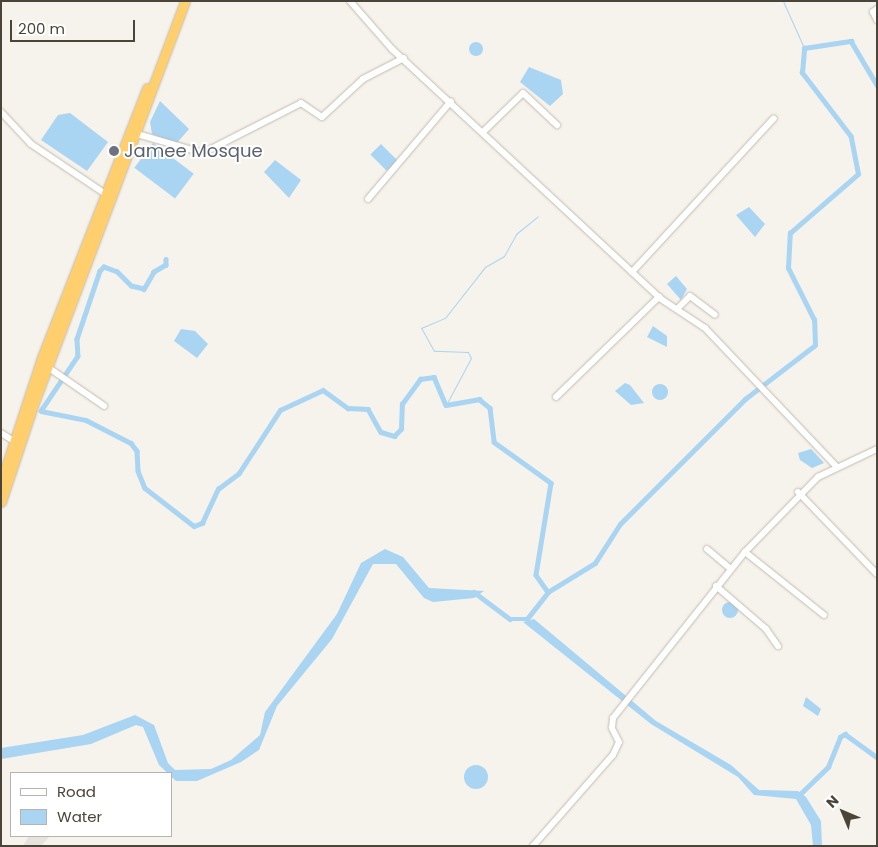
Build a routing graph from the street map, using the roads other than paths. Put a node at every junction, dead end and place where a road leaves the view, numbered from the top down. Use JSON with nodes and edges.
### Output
{"nodes":[{"id":1,"x":179,"y":1,"type":"edge"},
{"id":2,"x":185,"y":1,"type":"edge"},
{"id":3,"x":350,"y":1,"type":"edge"},
{"id":4,"x":877,"y":9,"type":"edge"},
{"id":5,"x":877,"y":20,"type":"edge"},
{"id":6,"x":404,"y":58,"type":"junction"},
{"id":7,"x":451,"y":100,"type":"junction"},
{"id":8,"x":1,"y":112,"type":"edge"},
{"id":9,"x":774,"y":118,"type":"dead end"},
{"id":10,"x":557,"y":125,"type":"dead end"},
{"id":11,"x":137,"y":128,"type":"junction"},
{"id":12,"x":484,"y":131,"type":"junction"},
{"id":13,"x":107,"y":195,"type":"junction"},
{"id":14,"x":368,"y":199,"type":"dead end"},
{"id":15,"x":632,"y":272,"type":"junction"},
{"id":16,"x":659,"y":297,"type":"junction"},
{"id":17,"x":677,"y":309,"type":"junction"},
{"id":18,"x":715,"y":316,"type":"dead end"},
{"id":19,"x":52,"y":369,"type":"junction"},
{"id":20,"x":556,"y":397,"type":"dead end"},
{"id":21,"x":104,"y":406,"type":"dead end"},
{"id":22,"x":1,"y":434,"type":"edge"},
{"id":23,"x":14,"y":442,"type":"junction"},
{"id":24,"x":877,"y":449,"type":"edge"},
{"id":25,"x":837,"y":467,"type":"junction"},
{"id":26,"x":8,"y":471,"type":"junction"},
{"id":27,"x":1,"y":482,"type":"edge"},
{"id":28,"x":798,"y":492,"type":"junction"},
{"id":29,"x":1,"y":502,"type":"edge"},
{"id":30,"x":707,"y":549,"type":"dead end"},
{"id":31,"x":745,"y":552,"type":"junction"},
{"id":32,"x":731,"y":568,"type":"junction"},
{"id":33,"x":877,"y":574,"type":"edge"},
{"id":34,"x":716,"y":586,"type":"junction"},
{"id":35,"x":824,"y":615,"type":"dead end"},
{"id":36,"x":778,"y":646,"type":"dead end"},
{"id":37,"x":533,"y":846,"type":"edge"}],
"edges":[{"from":1,"to":11,"type":"highway"},
{"from":2,"to":11,"type":"highway"},
{"from":3,"to":6,"type":"street"},
{"from":4,"to":5,"type":"street"},
{"from":6,"to":7,"type":"street"},
{"from":6,"to":11,"type":"street"},
{"from":7,"to":12,"type":"street"},
{"from":7,"to":14,"type":"street"},
{"from":8,"to":13,"type":"street"},
{"from":9,"to":15,"type":"street"},
{"from":10,"to":12,"type":"street"},
{"from":11,"to":13,"type":"highway"},
{"from":11,"to":19,"type":"highway"},
{"from":12,"to":15,"type":"street"},
{"from":13,"to":23,"type":"highway"},
{"from":15,"to":16,"type":"street"},
{"from":16,"to":17,"type":"street"},
{"from":16,"to":20,"type":"street"},
{"from":17,"to":18,"type":"street"},
{"from":17,"to":25,"type":"street"},
{"from":19,"to":21,"type":"street"},
{"from":19,"to":26,"type":"highway"},
{"from":22,"to":23,"type":"street"},
{"from":23,"to":26,"type":"highway"},
{"from":24,"to":25,"type":"street"},
{"from":25,"to":28,"type":"street"},
{"from":26,"to":27,"type":"highway"},
{"from":26,"to":29,"type":"highway"},
{"from":28,"to":31,"type":"street"},
{"from":28,"to":33,"type":"street"},
{"from":30,"to":32,"type":"street"},
{"from":31,"to":32,"type":"street"},
{"from":31,"to":35,"type":"street"},
{"from":32,"to":34,"type":"street"},
{"from":34,"to":36,"type":"street"},
{"from":34,"to":37,"type":"street"}]}
